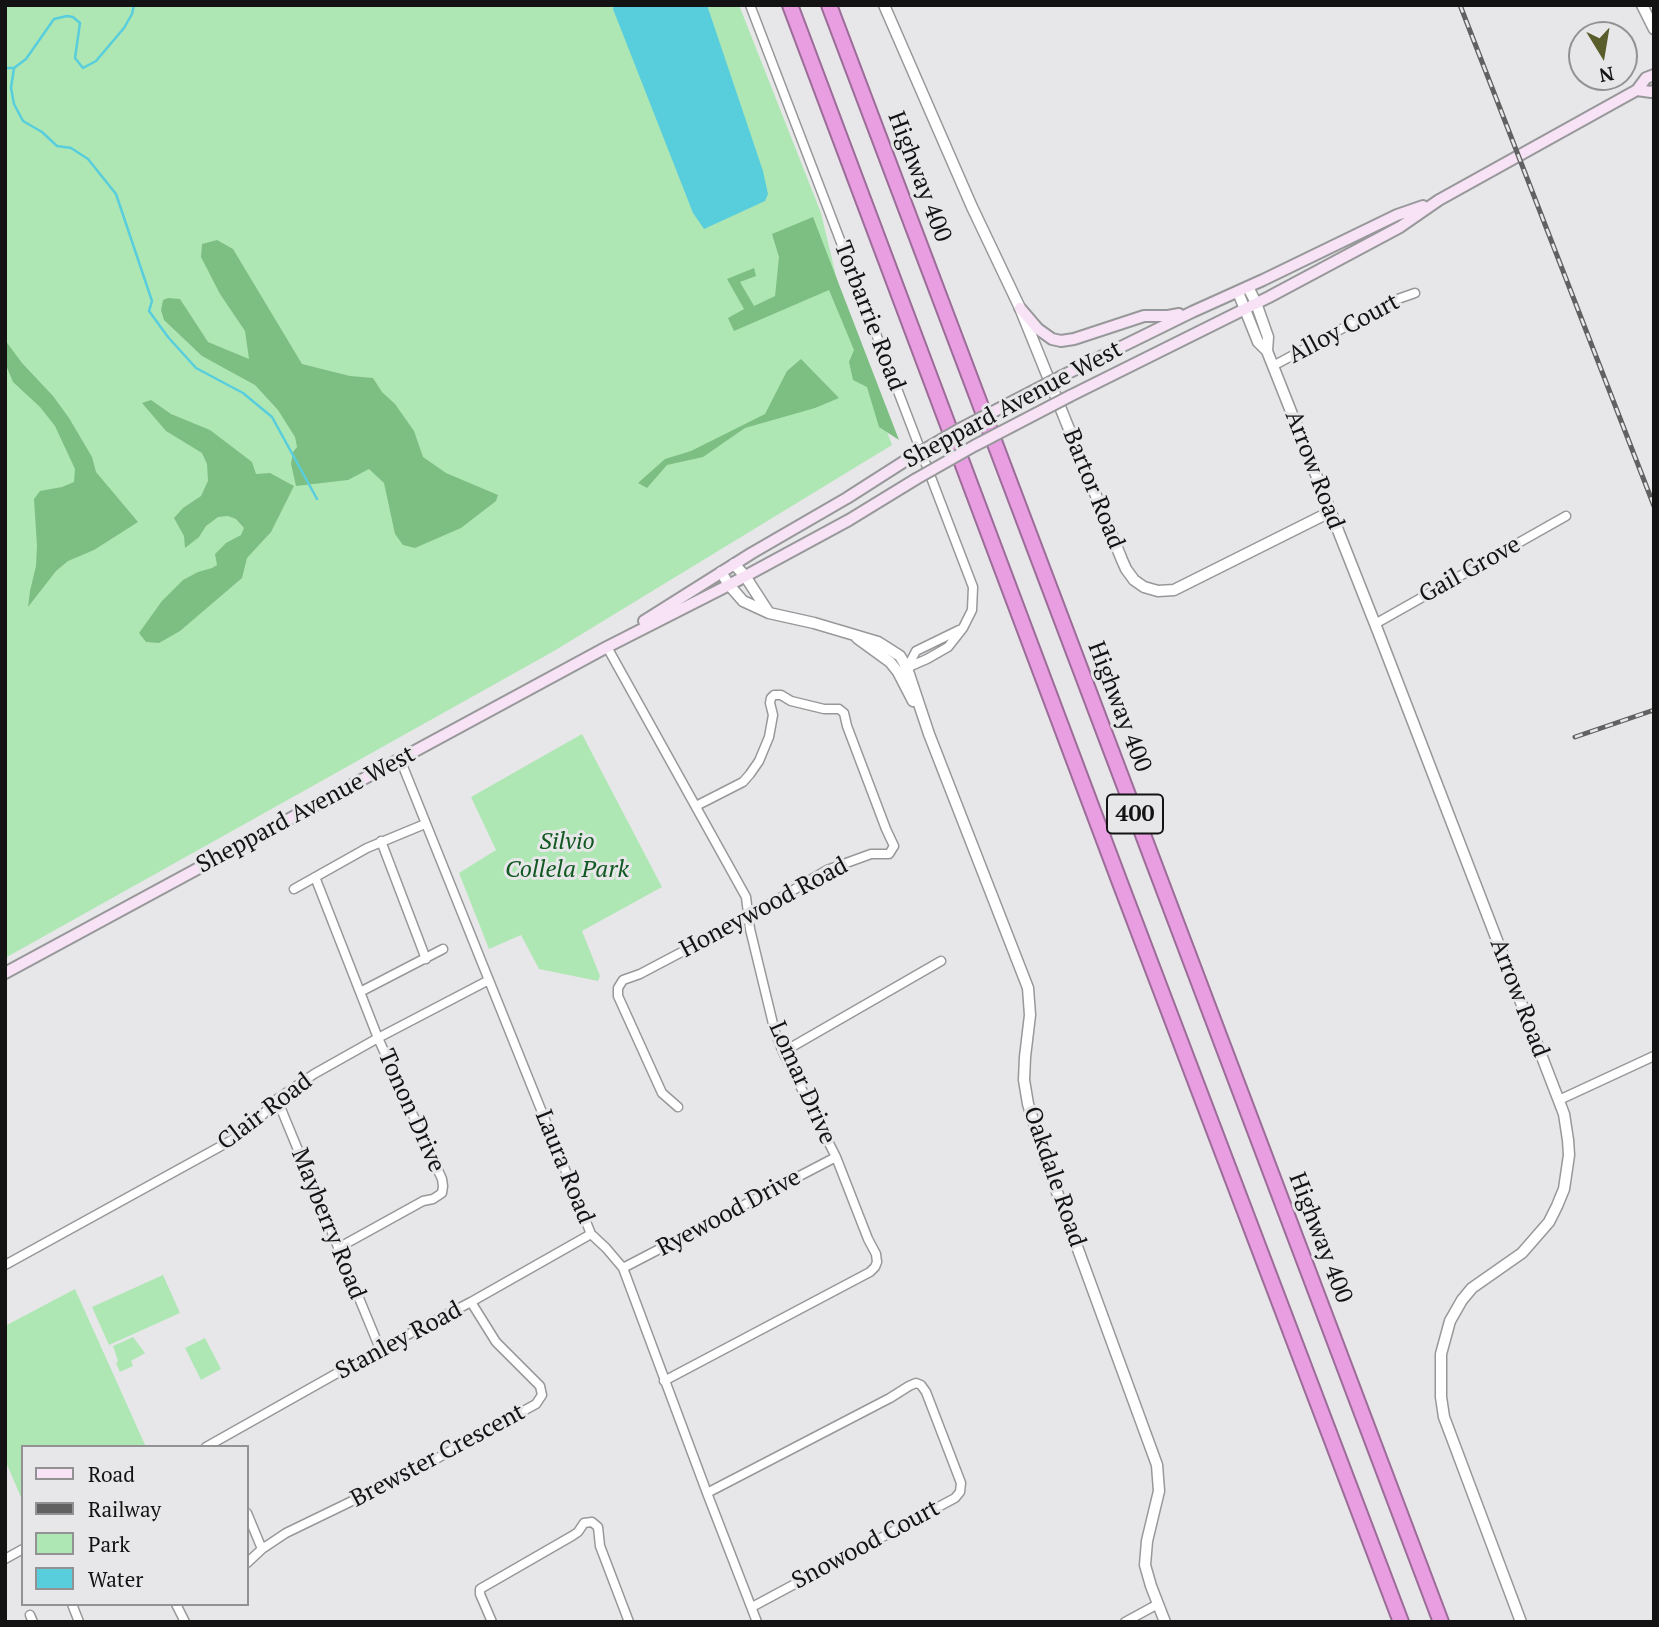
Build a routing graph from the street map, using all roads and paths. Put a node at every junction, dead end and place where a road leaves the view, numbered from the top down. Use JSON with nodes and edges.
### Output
{"nodes":[{"id":1,"x":750,"y":5,"type":"edge"},
{"id":2,"x":790,"y":5,"type":"edge"},
{"id":3,"x":829,"y":5,"type":"edge"},
{"id":4,"x":884,"y":5,"type":"edge"},
{"id":5,"x":1642,"y":5,"type":"edge"},
{"id":6,"x":1654,"y":29,"type":"edge"},
{"id":7,"x":1654,"y":75,"type":"edge"},
{"id":8,"x":1638,"y":89,"type":"edge"},
{"id":9,"x":1635,"y":91,"type":"edge"},
{"id":10,"x":1439,"y":200,"type":"junction"},
{"id":11,"x":1243,"y":289,"type":"junction"},
{"id":12,"x":1415,"y":293,"type":"dead end"},
{"id":13,"x":1256,"y":303,"type":"junction"},
{"id":14,"x":1020,"y":308,"type":"junction"},
{"id":15,"x":1244,"y":309,"type":"junction"},
{"id":16,"x":1192,"y":312,"type":"junction"},
{"id":17,"x":1267,"y":351,"type":"junction"},
{"id":18,"x":1273,"y":366,"type":"junction"},
{"id":19,"x":1331,"y":512,"type":"junction"},
{"id":20,"x":1566,"y":516,"type":"dead end"},
{"id":21,"x":734,"y":564,"type":"junction"},
{"id":22,"x":721,"y":572,"type":"junction"},
{"id":23,"x":746,"y":576,"type":"junction"},
{"id":24,"x":729,"y":585,"type":"junction"},
{"id":25,"x":769,"y":613,"type":"junction"},
{"id":26,"x":1375,"y":624,"type":"junction"},
{"id":27,"x":607,"y":647,"type":"junction"},
{"id":28,"x":902,"y":670,"type":"junction"},
{"id":29,"x":400,"y":759,"type":"junction"},
{"id":30,"x":696,"y":806,"type":"junction"},
{"id":31,"x":425,"y":824,"type":"junction"},
{"id":32,"x":381,"y":841,"type":"junction"},
{"id":33,"x":315,"y":877,"type":"junction"},
{"id":34,"x":294,"y":889,"type":"dead end"},
{"id":35,"x":748,"y":917,"type":"junction"},
{"id":36,"x":443,"y":949,"type":"dead end"},
{"id":37,"x":426,"y":959,"type":"junction"},
{"id":38,"x":942,"y":961,"type":"dead end"},
{"id":39,"x":5,"y":972,"type":"edge"},
{"id":40,"x":489,"y":980,"type":"junction"},
{"id":41,"x":360,"y":992,"type":"junction"},
{"id":42,"x":378,"y":1038,"type":"junction"},
{"id":43,"x":783,"y":1052,"type":"junction"},
{"id":44,"x":1654,"y":1056,"type":"edge"},
{"id":45,"x":277,"y":1098,"type":"junction"},
{"id":46,"x":1559,"y":1100,"type":"junction"},
{"id":47,"x":678,"y":1107,"type":"dead end"},
{"id":48,"x":836,"y":1157,"type":"junction"},
{"id":49,"x":591,"y":1234,"type":"junction"},
{"id":50,"x":338,"y":1248,"type":"junction"},
{"id":51,"x":5,"y":1265,"type":"edge"},
{"id":52,"x":623,"y":1268,"type":"junction"},
{"id":53,"x":471,"y":1302,"type":"junction"},
{"id":54,"x":380,"y":1349,"type":"junction"},
{"id":55,"x":664,"y":1381,"type":"junction"},
{"id":56,"x":218,"y":1444,"type":"edge"},
{"id":57,"x":707,"y":1493,"type":"junction"},
{"id":58,"x":248,"y":1515,"type":"edge"},
{"id":59,"x":262,"y":1549,"type":"junction"},
{"id":60,"x":21,"y":1550,"type":"edge"},
{"id":61,"x":5,"y":1559,"type":"edge"},
{"id":62,"x":248,"y":1562,"type":"edge"},
{"id":63,"x":1158,"y":1604,"type":"junction"},
{"id":64,"x":177,"y":1606,"type":"edge"},
{"id":65,"x":752,"y":1607,"type":"junction"},
{"id":66,"x":184,"y":1622,"type":"edge"},
{"id":67,"x":492,"y":1622,"type":"edge"},
{"id":68,"x":629,"y":1622,"type":"edge"},
{"id":69,"x":757,"y":1622,"type":"edge"},
{"id":70,"x":1125,"y":1622,"type":"edge"},
{"id":71,"x":1165,"y":1622,"type":"edge"},
{"id":72,"x":1401,"y":1622,"type":"edge"},
{"id":73,"x":1441,"y":1622,"type":"edge"},
{"id":74,"x":1521,"y":1622,"type":"edge"}],
"edges":[{"from":1,"to":28,"type":"street","name":"Torbarrie Road"},
{"from":2,"to":72,"type":"highway","number":"400"},
{"from":3,"to":73,"type":"highway","name":"Highway 400","number":"400"},
{"from":4,"to":14,"type":"street","name":"Bartor Road"},
{"from":5,"to":6,"type":"street"},
{"from":7,"to":8,"type":"main road","name":"Sheppard Avenue West"},
{"from":9,"to":10,"type":"main road","name":"Sheppard Avenue West"},
{"from":10,"to":11,"type":"main road","name":"Sheppard Avenue West"},
{"from":10,"to":13,"type":"main road","name":"Sheppard Avenue West"},
{"from":11,"to":13,"type":"street","name":"Arrow Road"},
{"from":11,"to":15,"type":"street","name":"Arrow Road"},
{"from":11,"to":16,"type":"main road","name":"Sheppard Avenue West"},
{"from":12,"to":18,"type":"street","name":"Alloy Court"},
{"from":13,"to":15,"type":"main road","name":"Sheppard Avenue West"},
{"from":13,"to":17,"type":"street","name":"Arrow Road"},
{"from":14,"to":16,"type":"main road"},
{"from":14,"to":19,"type":"street","name":"Bartor Road"},
{"from":15,"to":17,"type":"street","name":"Arrow Road"},
{"from":15,"to":23,"type":"main road","name":"Sheppard Avenue West","bridge":true},
{"from":16,"to":21,"type":"main road","name":"Sheppard Avenue West","bridge":true},
{"from":17,"to":18,"type":"street","name":"Arrow Road"},
{"from":18,"to":19,"type":"street","name":"Arrow Road"},
{"from":19,"to":26,"type":"street","name":"Arrow Road"},
{"from":20,"to":26,"type":"street","name":"Gail Grove"},
{"from":21,"to":22,"type":"main road","name":"Sheppard Avenue West"},
{"from":21,"to":23,"type":"street"},
{"from":22,"to":24,"type":"street"},
{"from":22,"to":27,"type":"main road","name":"Sheppard Avenue West"},
{"from":23,"to":24,"type":"main road","name":"Sheppard Avenue West"},
{"from":23,"to":25,"type":"street"},
{"from":24,"to":25,"type":"street"},
{"from":24,"to":27,"type":"main road","name":"Sheppard Avenue West"},
{"from":25,"to":28,"type":"street"},
{"from":26,"to":46,"type":"street","name":"Arrow Road"},
{"from":27,"to":29,"type":"main road","name":"Sheppard Avenue West"},
{"from":27,"to":30,"type":"street","name":"Lomar Drive"},
{"from":28,"to":63,"type":"street","name":"Oakdale Road"},
{"from":29,"to":31,"type":"street","name":"Laura Road"},
{"from":29,"to":39,"type":"main road","name":"Sheppard Avenue West"},
{"from":30,"to":35,"type":"street","name":"Lomar Drive"},
{"from":30,"to":35,"type":"street","name":"Honeywood Road"},
{"from":31,"to":32,"type":"street"},
{"from":31,"to":40,"type":"street","name":"Laura Road"},
{"from":32,"to":33,"type":"street"},
{"from":32,"to":37,"type":"street"},
{"from":33,"to":34,"type":"street"},
{"from":33,"to":41,"type":"street"},
{"from":35,"to":43,"type":"street","name":"Lomar Drive"},
{"from":35,"to":47,"type":"street","name":"Honeywood Road"},
{"from":36,"to":37,"type":"street"},
{"from":37,"to":41,"type":"street"},
{"from":38,"to":43,"type":"street"},
{"from":40,"to":42,"type":"street","name":"Clair Road"},
{"from":40,"to":49,"type":"street","name":"Laura Road"},
{"from":41,"to":42,"type":"street"},
{"from":42,"to":45,"type":"street","name":"Clair Road"},
{"from":42,"to":50,"type":"street","name":"Tonon Drive"},
{"from":43,"to":48,"type":"street","name":"Lomar Drive"},
{"from":44,"to":46,"type":"street"},
{"from":45,"to":50,"type":"street","name":"Mayberry Road"},
{"from":45,"to":51,"type":"street","name":"Clair Road"},
{"from":46,"to":74,"type":"street","name":"Arrow Road"},
{"from":48,"to":52,"type":"street","name":"Ryewood Drive"},
{"from":48,"to":55,"type":"street","name":"Lomar Drive"},
{"from":49,"to":52,"type":"street","name":"Laura Road"},
{"from":49,"to":53,"type":"street","name":"Stanley Road"},
{"from":50,"to":54,"type":"street","name":"Mayberry Road"},
{"from":52,"to":55,"type":"street","name":"Laura Road"},
{"from":53,"to":54,"type":"street","name":"Stanley Road"},
{"from":53,"to":59,"type":"street","name":"Brewster Crescent"},
{"from":54,"to":56,"type":"street","name":"Stanley Road"},
{"from":55,"to":57,"type":"street","name":"Laura Road"},
{"from":57,"to":65,"type":"street","name":"Laura Road"},
{"from":57,"to":65,"type":"street","name":"Snowood Court"},
{"from":58,"to":59,"type":"street"},
{"from":59,"to":62,"type":"street"},
{"from":60,"to":61,"type":"street"},
{"from":63,"to":70,"type":"street"},
{"from":63,"to":71,"type":"street","name":"Oakdale Road"},
{"from":64,"to":66,"type":"street"},
{"from":65,"to":69,"type":"street","name":"Laura Road"},
{"from":67,"to":68,"type":"street"}]}
